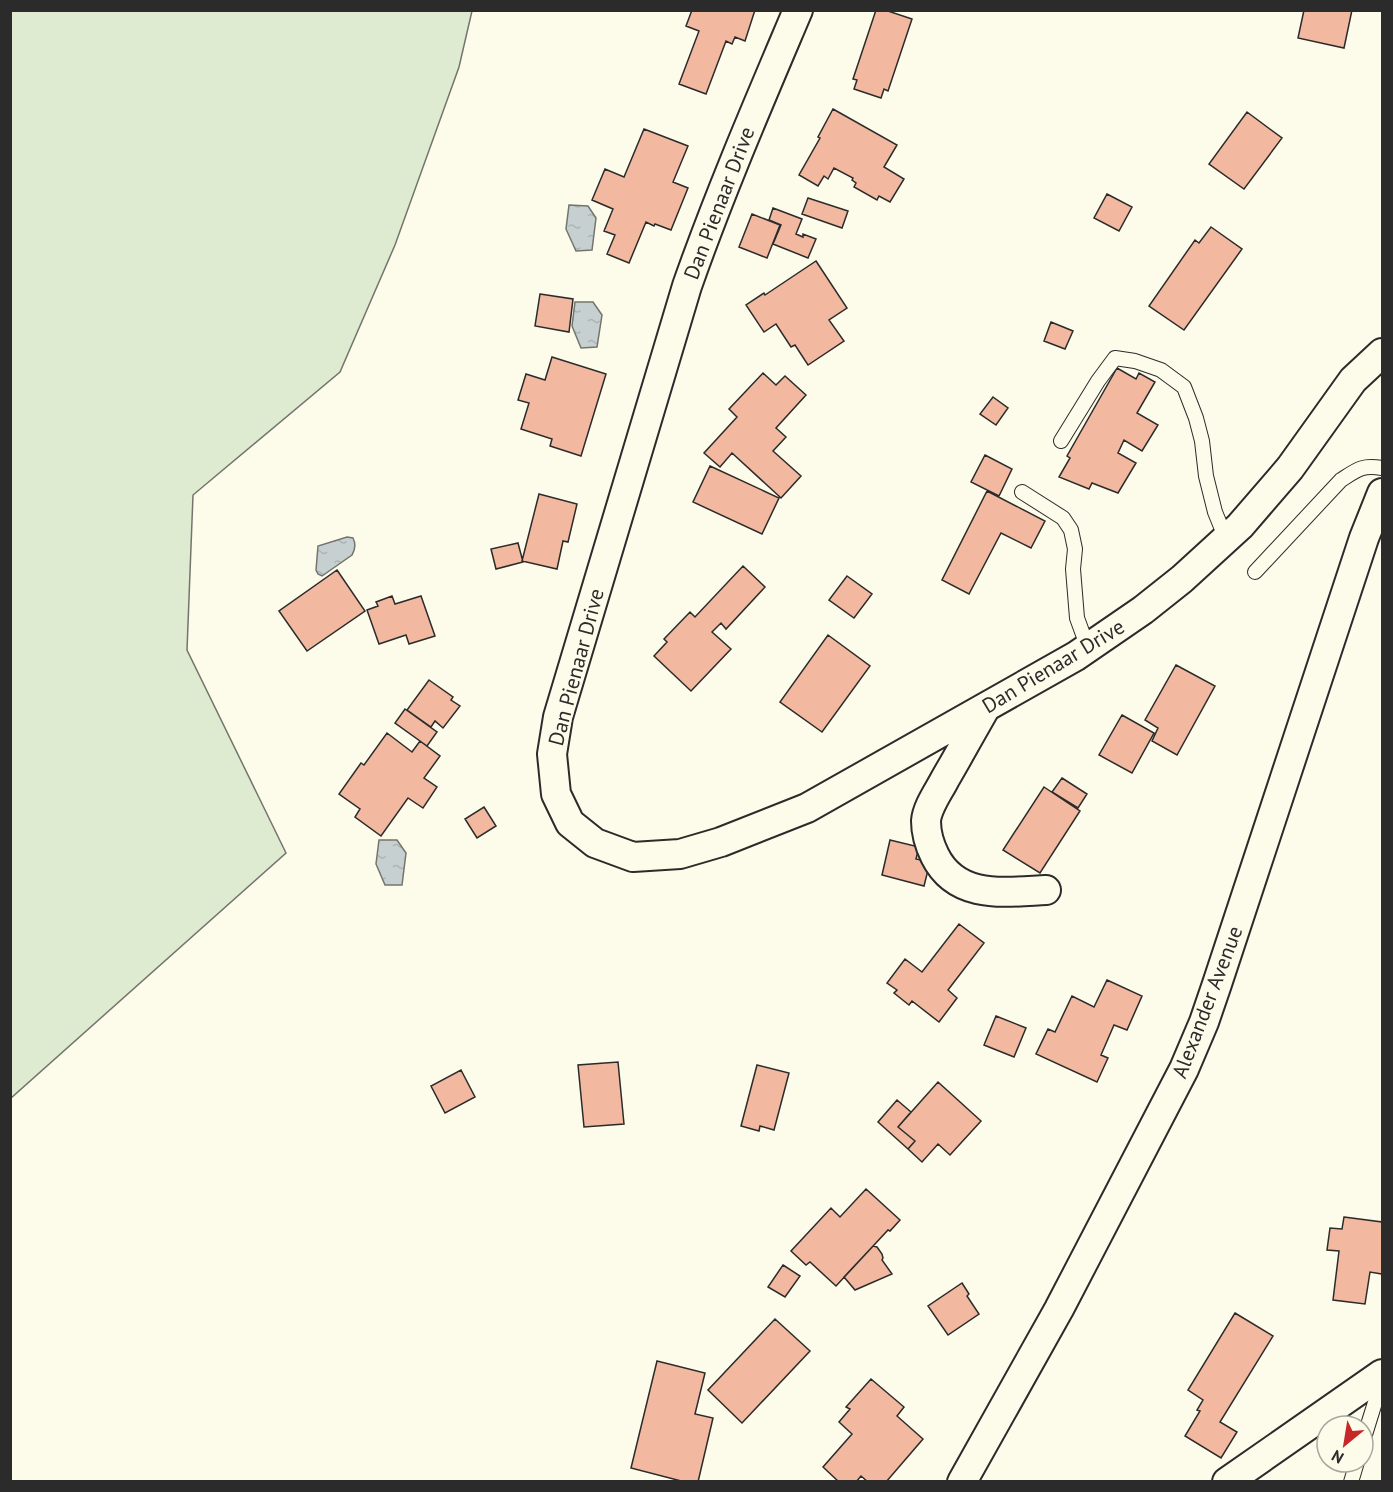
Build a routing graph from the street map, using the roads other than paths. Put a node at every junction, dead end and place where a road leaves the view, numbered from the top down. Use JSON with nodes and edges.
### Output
{"nodes":[{"id":1,"x":798,"y":10,"type":"edge"},
{"id":2,"x":1383,"y":353,"type":"edge"},
{"id":3,"x":1061,"y":441,"type":"dead end"},
{"id":4,"x":1383,"y":468,"type":"edge"},
{"id":5,"x":1022,"y":492,"type":"dead end"},
{"id":6,"x":1383,"y":493,"type":"edge"},
{"id":7,"x":1375,"y":530,"type":"edge"},
{"id":8,"x":1226,"y":539,"type":"junction"},
{"id":9,"x":1255,"y":572,"type":"dead end"},
{"id":10,"x":1088,"y":648,"type":"junction"},
{"id":11,"x":986,"y":707,"type":"junction"},
{"id":12,"x":1046,"y":890,"type":"dead end"},
{"id":13,"x":1383,"y":1374,"type":"edge"},
{"id":14,"x":1383,"y":1380,"type":"edge"},
{"id":15,"x":1372,"y":1414,"type":"edge"},
{"id":16,"x":962,"y":1482,"type":"edge"},
{"id":17,"x":1227,"y":1482,"type":"edge"}],
"edges":[{"from":1,"to":11,"type":"street","name":"Dan Pienaar Drive"},
{"from":2,"to":8,"type":"street","name":"Dan Pienaar Drive"},
{"from":3,"to":8,"type":"lane"},
{"from":4,"to":9,"type":"lane"},
{"from":5,"to":10,"type":"lane"},
{"from":6,"to":7,"type":"street","name":"Alexander Avenue"},
{"from":7,"to":16,"type":"street","name":"Alexander Avenue"},
{"from":8,"to":10,"type":"street","name":"Dan Pienaar Drive"},
{"from":10,"to":11,"type":"street","name":"Dan Pienaar Drive"},
{"from":11,"to":12,"type":"street"},
{"from":13,"to":17,"type":"street"},
{"from":14,"to":15,"type":"lane"}]}
